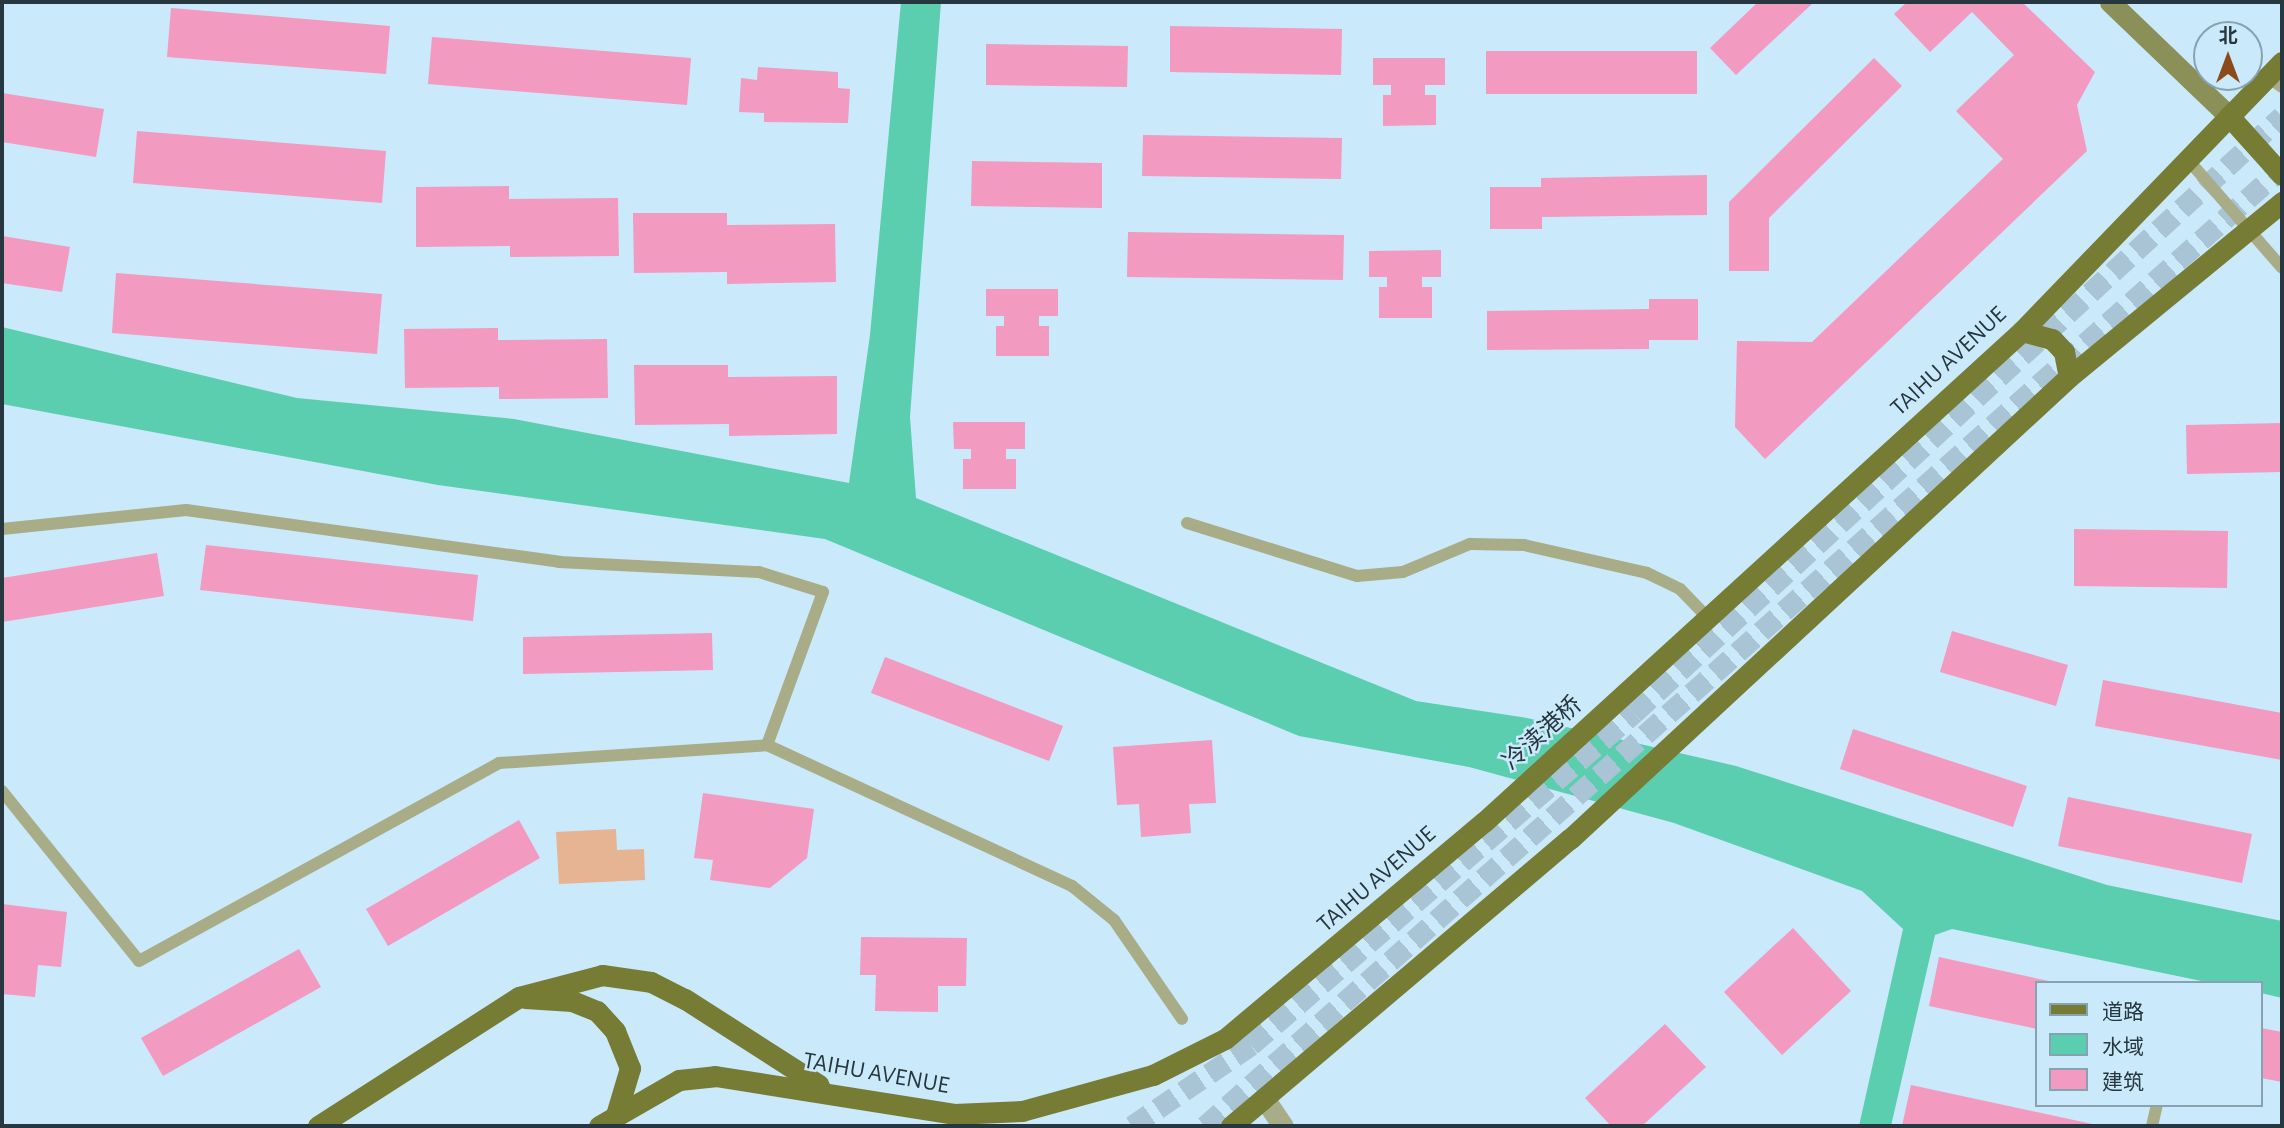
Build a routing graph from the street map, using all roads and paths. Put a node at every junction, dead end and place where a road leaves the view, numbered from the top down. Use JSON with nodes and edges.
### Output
{"nodes":[{"id":1,"x":2110,"y":2,"type":"edge"},
{"id":2,"x":2278,"y":75,"type":"edge"},
{"id":3,"x":2229,"y":116,"type":"junction"},
{"id":4,"x":2190,"y":162,"type":"junction"},
{"id":5,"x":2282,"y":175,"type":"edge"},
{"id":6,"x":2282,"y":202,"type":"edge"},
{"id":7,"x":2248,"y":230,"type":"junction"},
{"id":8,"x":2282,"y":268,"type":"edge"},
{"id":9,"x":2022,"y":331,"type":"junction"},
{"id":10,"x":2069,"y":377,"type":"junction"},
{"id":11,"x":1187,"y":523,"type":"dead end"},
{"id":12,"x":2,"y":529,"type":"edge"},
{"id":13,"x":1708,"y":618,"type":"junction"},
{"id":14,"x":1636,"y":684,"type":"joint"},
{"id":15,"x":767,"y":745,"type":"junction"},
{"id":16,"x":2,"y":790,"type":"edge"},
{"id":17,"x":1485,"y":822,"type":"joint"},
{"id":18,"x":519,"y":998,"type":"junction"},
{"id":19,"x":1182,"y":1018,"type":"dead end"},
{"id":20,"x":835,"y":1094,"type":"junction"},
{"id":21,"x":1266,"y":1101,"type":"junction"},
{"id":22,"x":2157,"y":1107,"type":"edge"},
{"id":23,"x":607,"y":1121,"type":"edge"},
{"id":24,"x":318,"y":1126,"type":"edge"},
{"id":25,"x":1231,"y":1126,"type":"edge"},
{"id":26,"x":1283,"y":1126,"type":"edge"},
{"id":27,"x":2152,"y":1126,"type":"edge"}],
"edges":[{"from":1,"to":3,"type":"main road"},
{"from":2,"to":3,"type":"main road","name":"TAIHU AVENUE"},
{"from":3,"to":4,"type":"main road","name":"TAIHU AVENUE"},
{"from":3,"to":5,"type":"main road"},
{"from":4,"to":7,"type":"lane"},
{"from":4,"to":9,"type":"main road","name":"TAIHU AVENUE"},
{"from":6,"to":7,"type":"main road"},
{"from":7,"to":8,"type":"lane"},
{"from":7,"to":10,"type":"main road"},
{"from":9,"to":10,"type":"main road"},
{"from":9,"to":13,"type":"main road","name":"TAIHU AVENUE"},
{"from":10,"to":21,"type":"main road"},
{"from":11,"to":13,"type":"lane"},
{"from":12,"to":15,"type":"lane"},
{"from":13,"to":14,"type":"main road","name":"TAIHU AVENUE"},
{"from":14,"to":17,"type":"main road","name":"冷渎港桥"},
{"from":15,"to":16,"type":"lane"},
{"from":15,"to":19,"type":"lane"},
{"from":17,"to":20,"type":"main road","name":"TAIHU AVENUE"},
{"from":18,"to":20,"type":"main road"},
{"from":18,"to":23,"type":"main road"},
{"from":18,"to":24,"type":"main road"},
{"from":20,"to":23,"type":"main road","name":"TAIHU AVENUE"},
{"from":21,"to":25,"type":"main road"},
{"from":21,"to":26,"type":"street"},
{"from":22,"to":27,"type":"lane"}]}
